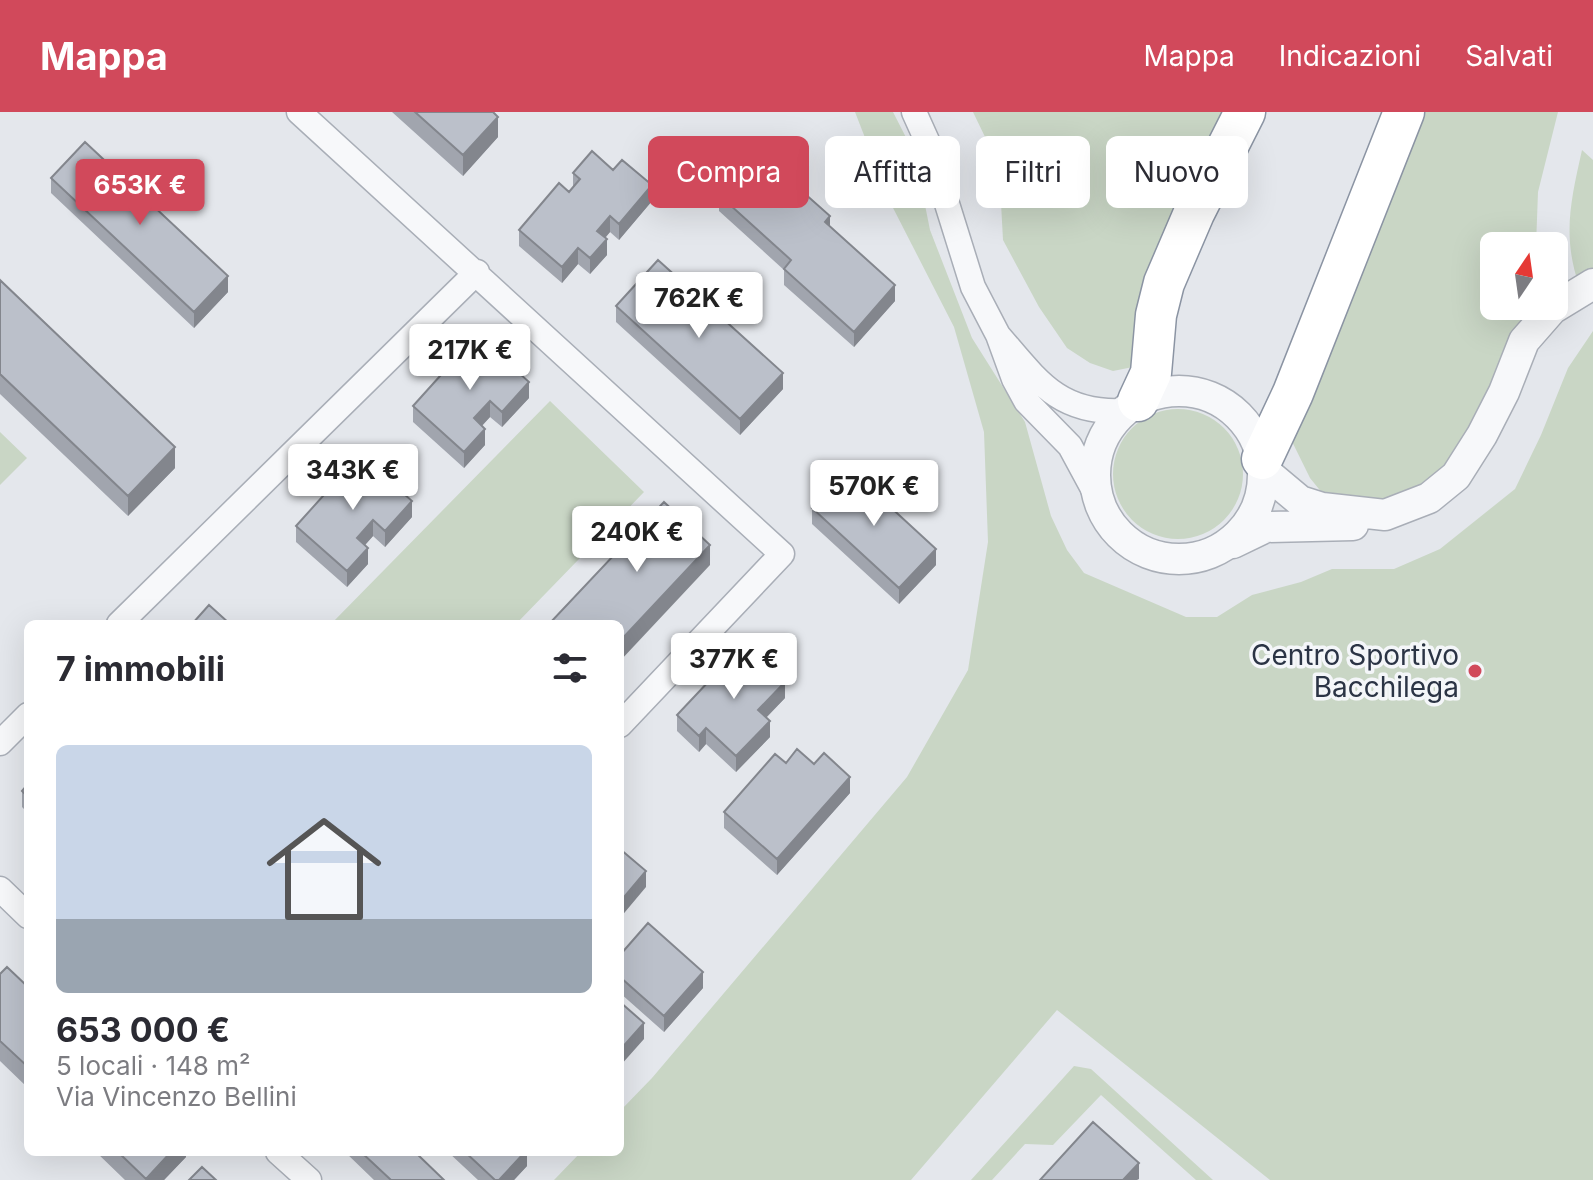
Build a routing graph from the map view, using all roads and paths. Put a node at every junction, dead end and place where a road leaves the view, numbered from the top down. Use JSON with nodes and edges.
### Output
{"nodes":[{"id":1,"x":299,"y":112,"type":"edge"},
{"id":2,"x":914,"y":112,"type":"edge"},
{"id":3,"x":1245,"y":112,"type":"edge"},
{"id":4,"x":1404,"y":112,"type":"edge"},
{"id":5,"x":477,"y":272,"type":"junction"},
{"id":6,"x":1593,"y":284,"type":"edge"},
{"id":7,"x":998,"y":335,"type":"junction"},
{"id":8,"x":1130,"y":406,"type":"junction"},
{"id":9,"x":1263,"y":465,"type":"junction"},
{"id":10,"x":1097,"y":496,"type":"junction"},
{"id":11,"x":1385,"y":515,"type":"junction"},
{"id":12,"x":1220,"y":549,"type":"junction"},
{"id":13,"x":123,"y":620,"type":"edge"},
{"id":14,"x":24,"y":719,"type":"edge"},
{"id":15,"x":624,"y":721,"type":"edge"},
{"id":16,"x":0,"y":743,"type":"edge"},
{"id":17,"x":0,"y":889,"type":"edge"},
{"id":18,"x":24,"y":912,"type":"edge"},
{"id":19,"x":282,"y":1156,"type":"edge"},
{"id":20,"x":309,"y":1180,"type":"edge"}],
"edges":[{"from":1,"to":5,"type":"street"},
{"from":2,"to":7,"type":"street"},
{"from":3,"to":8,"type":"highway"},
{"from":4,"to":9,"type":"highway"},
{"from":5,"to":13,"type":"street"},
{"from":5,"to":15,"type":"street"},
{"from":6,"to":11,"type":"street"},
{"from":7,"to":8,"type":"street"},
{"from":7,"to":10,"type":"street"},
{"from":8,"to":9,"type":"street"},
{"from":8,"to":10,"type":"street"},
{"from":9,"to":11,"type":"street"},
{"from":9,"to":12,"type":"street"},
{"from":10,"to":12,"type":"street"},
{"from":11,"to":12,"type":"street"},
{"from":14,"to":16,"type":"street"},
{"from":17,"to":18,"type":"street"},
{"from":19,"to":20,"type":"street"}]}
